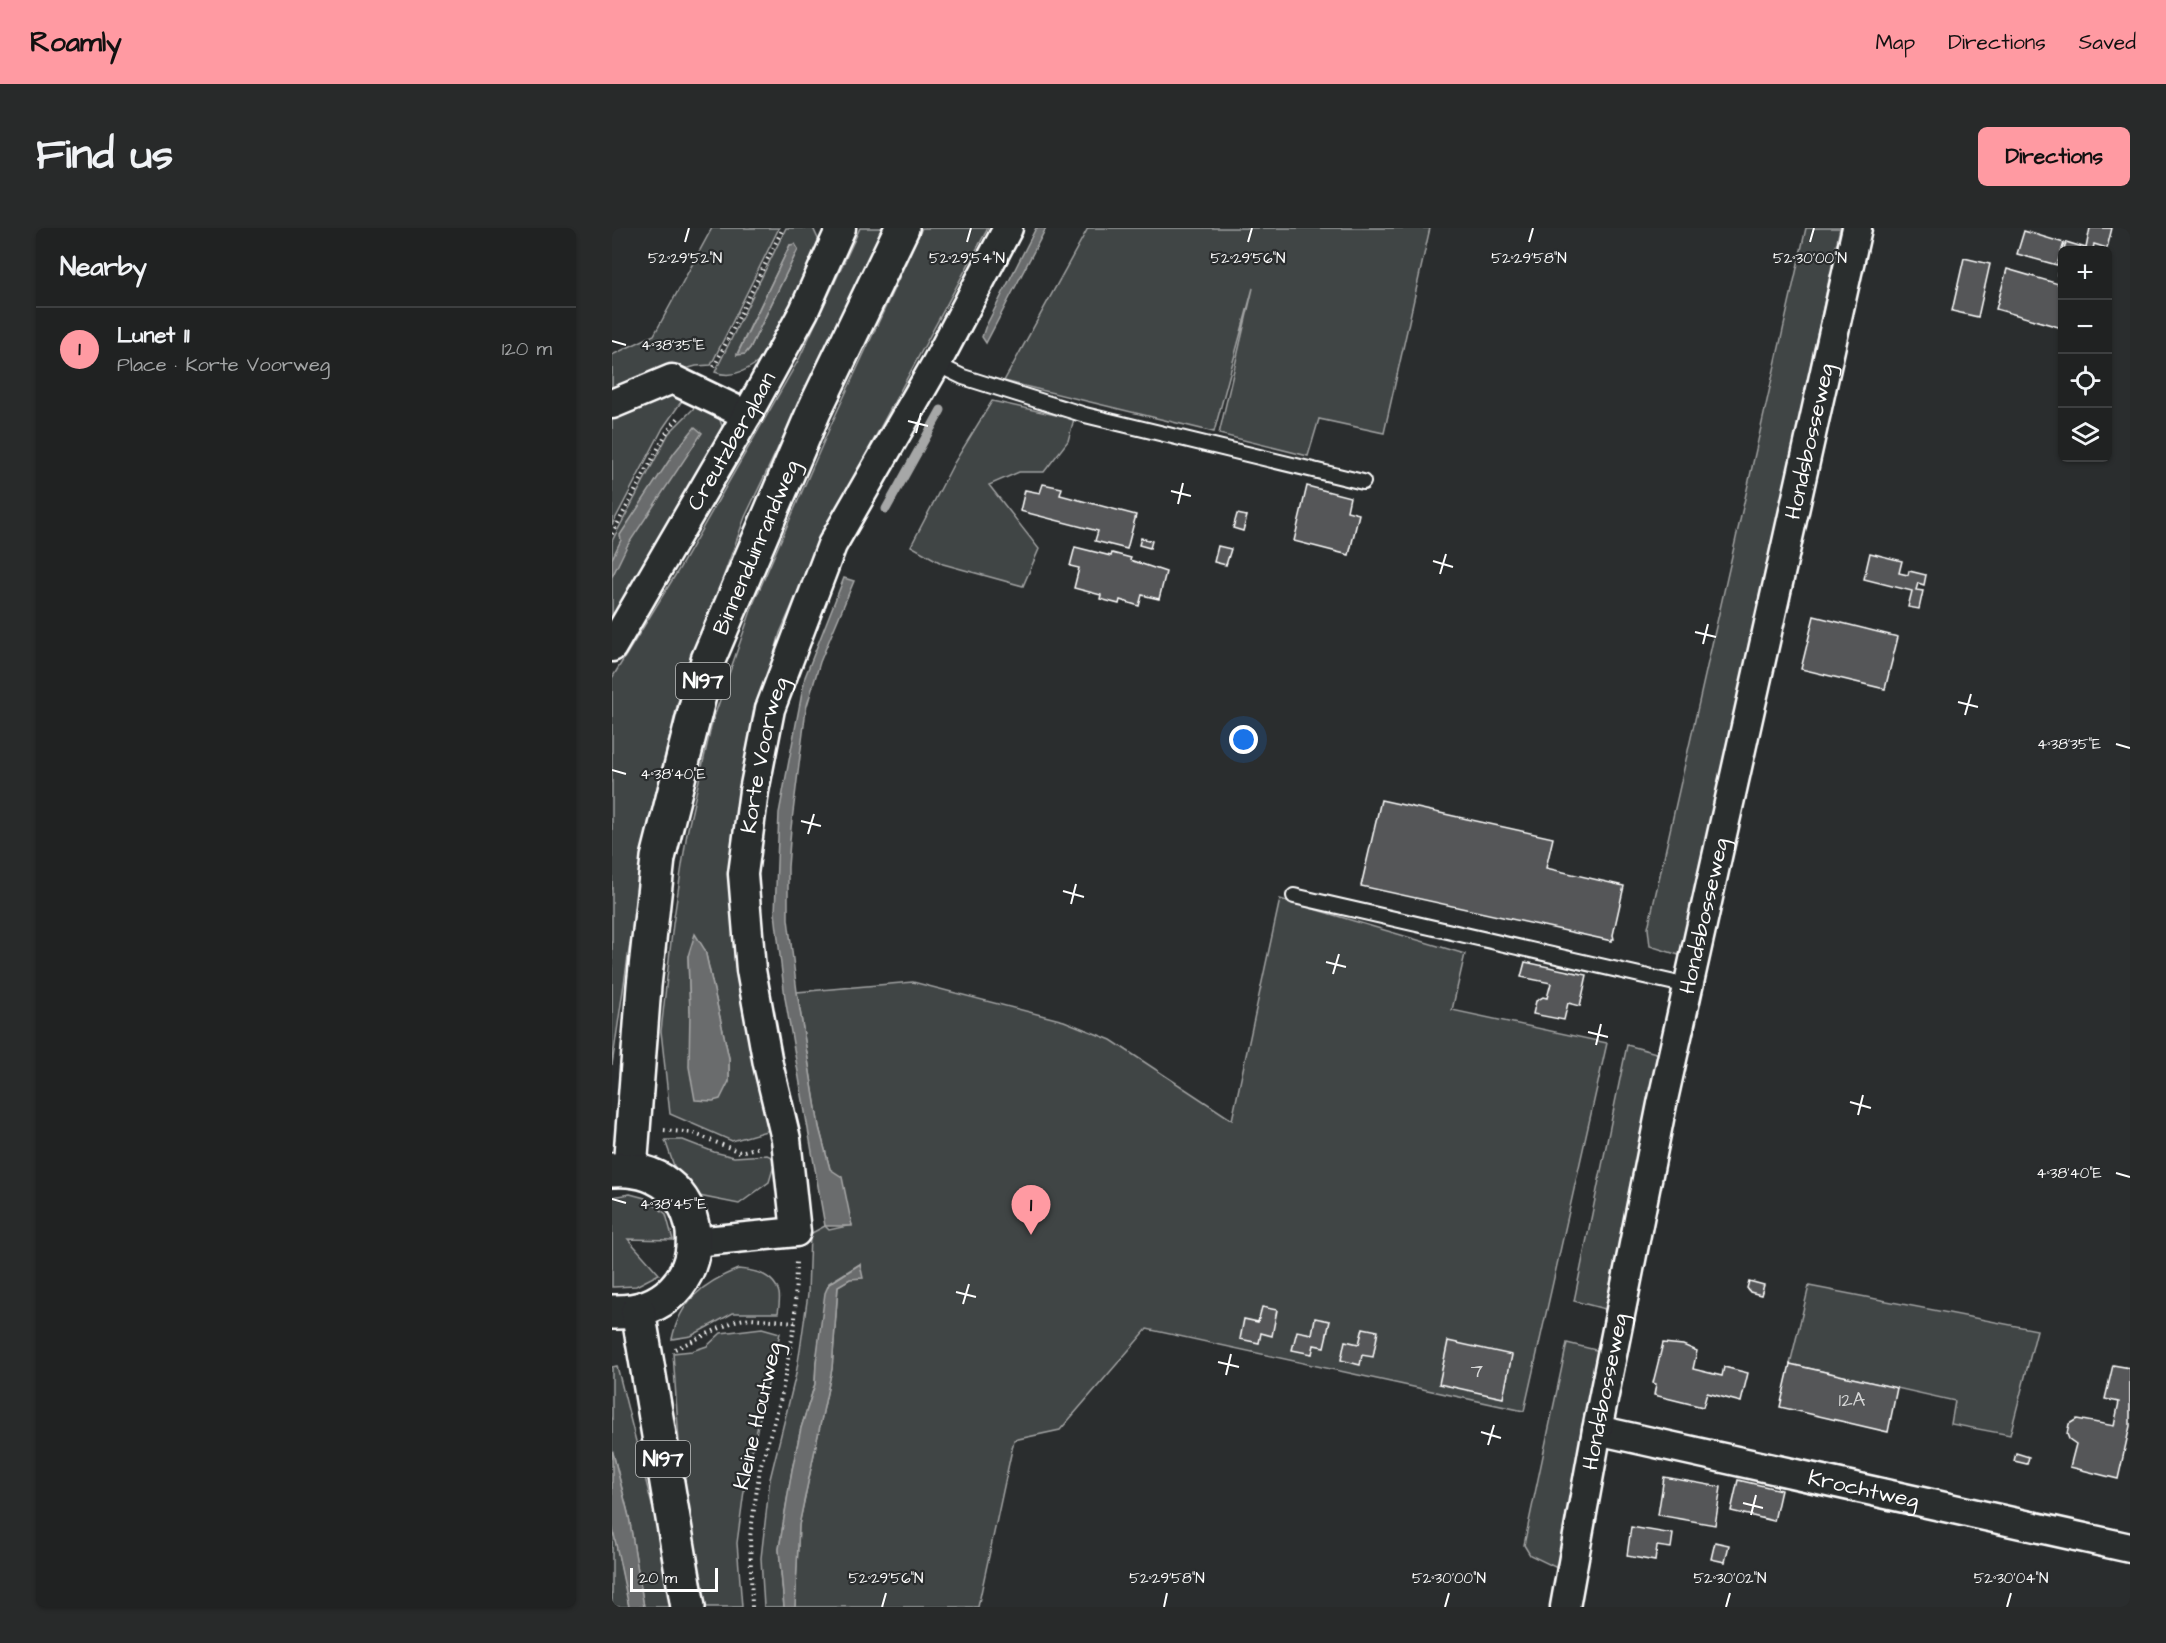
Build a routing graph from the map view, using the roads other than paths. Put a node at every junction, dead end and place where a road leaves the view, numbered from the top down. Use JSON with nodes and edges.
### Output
{"nodes":[{"id":1,"x":842,"y":228,"type":"edge"},
{"id":2,"x":902,"y":228,"type":"edge"},
{"id":3,"x":1008,"y":228,"type":"edge"},
{"id":4,"x":1857,"y":228,"type":"edge"},
{"id":5,"x":936,"y":364,"type":"junction"},
{"id":6,"x":612,"y":404,"type":"edge"},
{"id":7,"x":747,"y":415,"type":"junction"},
{"id":8,"x":1363,"y":482,"type":"dead end"},
{"id":9,"x":612,"y":647,"type":"edge"},
{"id":10,"x":1294,"y":896,"type":"dead end"},
{"id":11,"x":1688,"y":986,"type":"junction"},
{"id":12,"x":621,"y":1169,"type":"edge"},
{"id":13,"x":695,"y":1242,"type":"junction"},
{"id":14,"x":625,"y":1311,"type":"edge"},
{"id":15,"x":1597,"y":1430,"type":"junction"},
{"id":16,"x":2130,"y":1548,"type":"edge"},
{"id":17,"x":688,"y":1607,"type":"edge"},
{"id":18,"x":1565,"y":1607,"type":"edge"}],
"edges":[{"from":1,"to":7,"type":"street","name":"Creutzberglaan"},
{"from":2,"to":12,"type":"main road","name":"Binnenduinrandweg","number":"N197"},
{"from":3,"to":5,"type":"street","name":"Korte Voorweg"},
{"from":4,"to":11,"type":"street","name":"Hondsbosseweg"},
{"from":5,"to":8,"type":"lane"},
{"from":5,"to":13,"type":"street","name":"Korte Voorweg"},
{"from":6,"to":7,"type":"street"},
{"from":7,"to":9,"type":"street","name":"Creutzberglaan"},
{"from":10,"to":11,"type":"lane"},
{"from":11,"to":15,"type":"street","name":"Hondsbosseweg"},
{"from":12,"to":13,"type":"main road","number":"N197"},
{"from":13,"to":14,"type":"main road","number":"N197"},
{"from":14,"to":17,"type":"main road","number":"N197"},
{"from":15,"to":16,"type":"street","name":"Krochtweg"},
{"from":15,"to":18,"type":"street","name":"Hondsbosseweg"}]}
